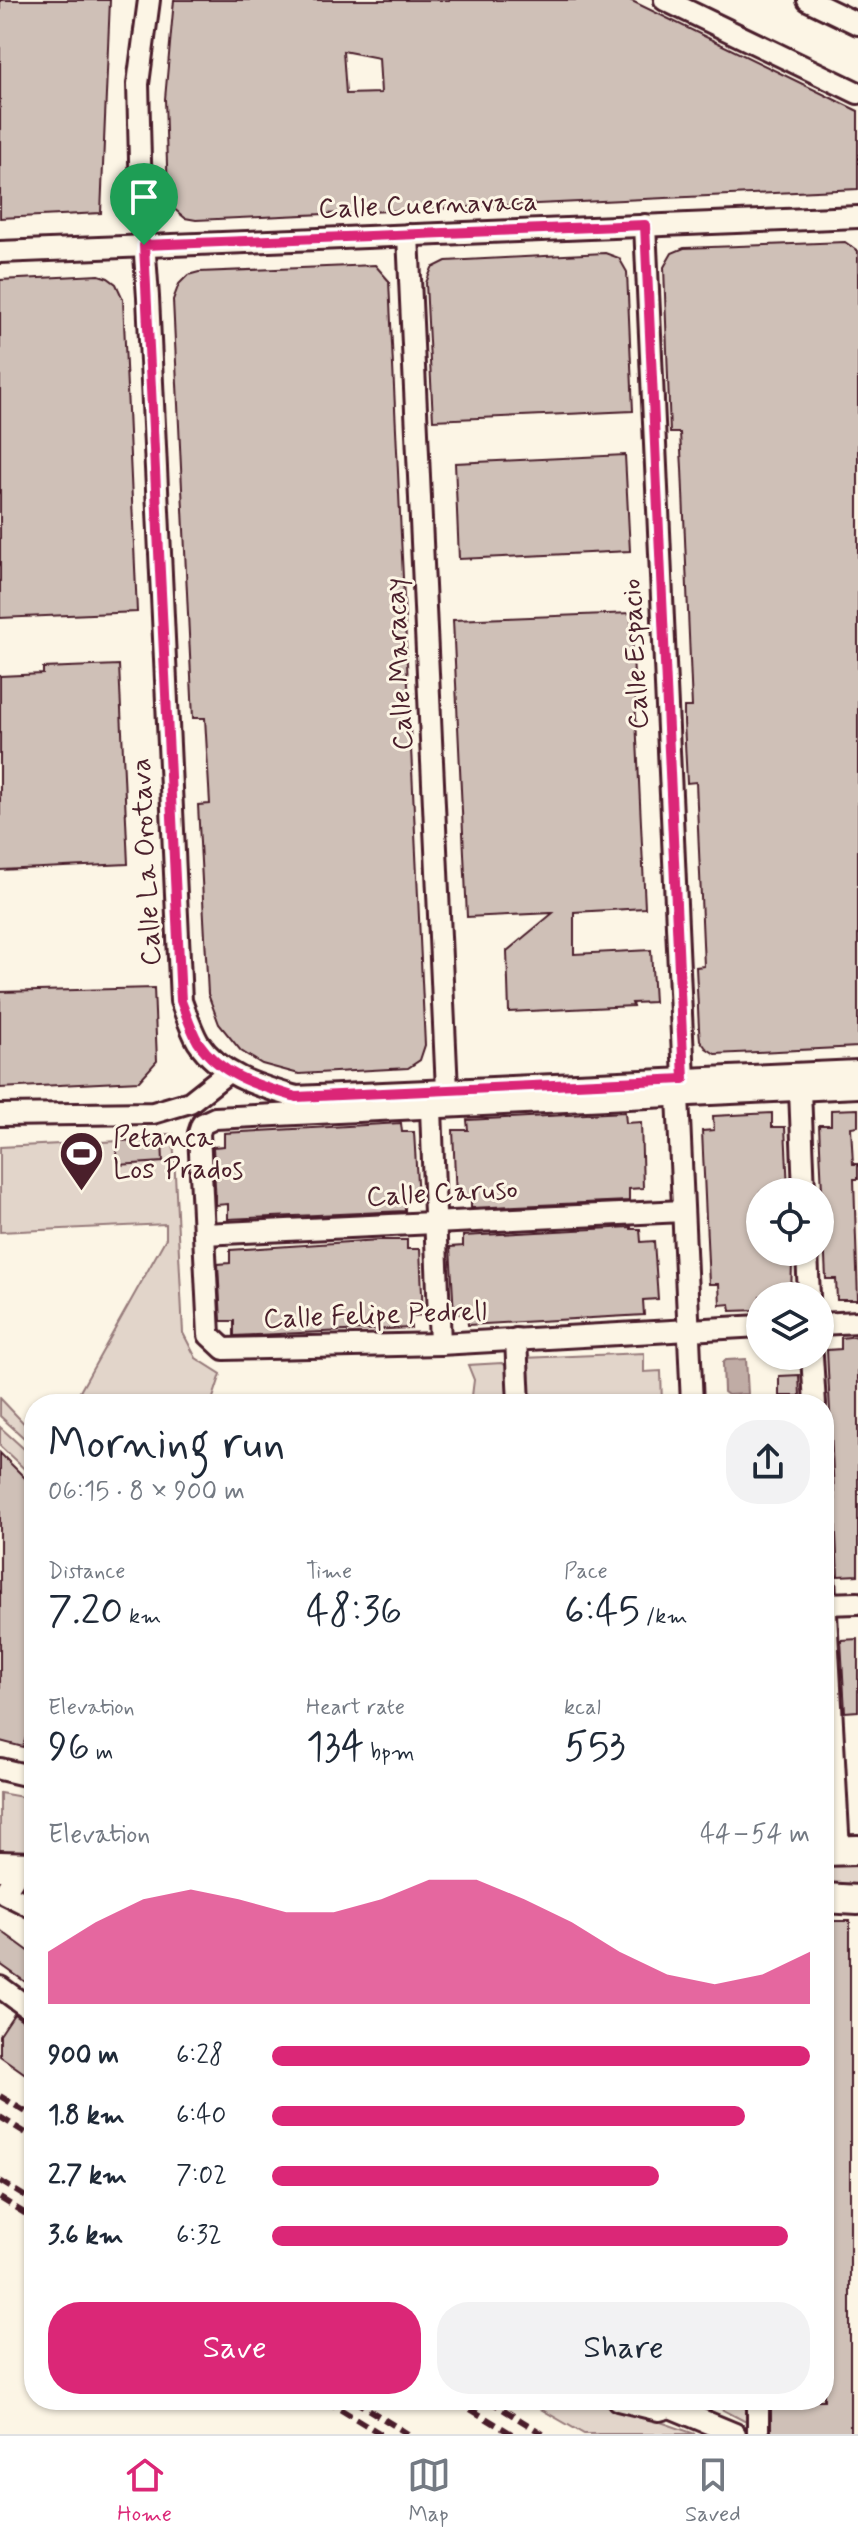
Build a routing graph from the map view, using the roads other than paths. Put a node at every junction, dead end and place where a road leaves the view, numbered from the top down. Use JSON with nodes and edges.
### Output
{"nodes":[{"id":1,"x":149,"y":0,"type":"edge"},
{"id":2,"x":665,"y":0,"type":"edge"},
{"id":3,"x":808,"y":0,"type":"edge"},
{"id":4,"x":858,"y":24,"type":"edge"},
{"id":5,"x":858,"y":93,"type":"edge"},
{"id":6,"x":858,"y":217,"type":"edge"},
{"id":7,"x":645,"y":225,"type":"junction"},
{"id":8,"x":408,"y":235,"type":"junction"},
{"id":9,"x":144,"y":245,"type":"junction"},
{"id":10,"x":0,"y":252,"type":"edge"},
{"id":11,"x":858,"y":1071,"type":"edge"},
{"id":12,"x":228,"y":1072,"type":"junction"},
{"id":13,"x":858,"y":1087,"type":"edge"},
{"id":14,"x":681,"y":1088,"type":"junction"},
{"id":15,"x":447,"y":1090,"type":"junction"},
{"id":16,"x":800,"y":1090,"type":"junction"},
{"id":17,"x":431,"y":1109,"type":"junction"},
{"id":18,"x":0,"y":1115,"type":"edge"},
{"id":19,"x":803,"y":1178,"type":"edge"},
{"id":20,"x":683,"y":1211,"type":"junction"},
{"id":21,"x":435,"y":1223,"type":"junction"},
{"id":22,"x":204,"y":1234,"type":"junction"},
{"id":23,"x":858,"y":1322,"type":"edge"},
{"id":24,"x":834,"y":1323,"type":"edge"},
{"id":25,"x":746,"y":1327,"type":"edge"},
{"id":26,"x":689,"y":1329,"type":"junction"},
{"id":27,"x":516,"y":1339,"type":"junction"},
{"id":28,"x":440,"y":1344,"type":"junction"},
{"id":29,"x":813,"y":1370,"type":"edge"},
{"id":30,"x":519,"y":1394,"type":"edge"},
{"id":31,"x":692,"y":1394,"type":"edge"},
{"id":32,"x":814,"y":1394,"type":"edge"},
{"id":33,"x":858,"y":1603,"type":"edge"},
{"id":34,"x":834,"y":1604,"type":"edge"},
{"id":35,"x":834,"y":1752,"type":"edge"},
{"id":36,"x":0,"y":1769,"type":"edge"},
{"id":37,"x":24,"y":1775,"type":"edge"},
{"id":38,"x":840,"y":1851,"type":"edge"},
{"id":39,"x":12,"y":1878,"type":"edge"},
{"id":40,"x":24,"y":1894,"type":"edge"},
{"id":41,"x":0,"y":1987,"type":"edge"},
{"id":42,"x":24,"y":2005,"type":"edge"},
{"id":43,"x":685,"y":2410,"type":"edge"},
{"id":44,"x":758,"y":2410,"type":"edge"},
{"id":45,"x":735,"y":2434,"type":"edge"},
{"id":46,"x":758,"y":2434,"type":"edge"}],
"edges":[{"from":1,"to":9,"type":"street","name":"Calle La Orotava"},
{"from":2,"to":5,"type":"street"},
{"from":3,"to":4,"type":"street"},
{"from":6,"to":7,"type":"street","name":"Calle Cuernavaca"},
{"from":7,"to":8,"type":"street","name":"Calle Cuernavaca"},
{"from":7,"to":14,"type":"street","name":"Calle Espacio"},
{"from":8,"to":9,"type":"street","name":"Calle Cuernavaca"},
{"from":8,"to":15,"type":"street","name":"Calle Maracay"},
{"from":9,"to":10,"type":"street","name":"Calle Cuernavaca"},
{"from":9,"to":12,"type":"street","name":"Calle La Orotava"},
{"from":11,"to":14,"type":"street","name":"Calle La Orotava"},
{"from":12,"to":15,"type":"street","name":"Calle La Orotava"},
{"from":12,"to":18,"type":"street"},
{"from":13,"to":16,"type":"street"},
{"from":14,"to":15,"type":"street","name":"Calle La Orotava"},
{"from":14,"to":16,"type":"street"},
{"from":14,"to":17,"type":"street"},
{"from":14,"to":20,"type":"street","name":"Calle Espacio"},
{"from":16,"to":19,"type":"street"},
{"from":17,"to":21,"type":"street"},
{"from":17,"to":22,"type":"street","name":"Calle Felipe Pedrell"},
{"from":20,"to":21,"type":"street","name":"Calle Caruso"},
{"from":20,"to":26,"type":"street","name":"Calle Espacio"},
{"from":21,"to":22,"type":"street","name":"Calle Caruso"},
{"from":21,"to":28,"type":"street"},
{"from":22,"to":28,"type":"street","name":"Calle Felipe Pedrell"},
{"from":23,"to":24,"type":"street"},
{"from":25,"to":26,"type":"street","name":"Calle Felipe Pedrell"},
{"from":26,"to":27,"type":"street","name":"Calle Felipe Pedrell"},
{"from":26,"to":31,"type":"street","name":"Calle Espacio"},
{"from":27,"to":28,"type":"street","name":"Calle Felipe Pedrell"},
{"from":27,"to":30,"type":"street"},
{"from":29,"to":32,"type":"street"},
{"from":33,"to":34,"type":"street"},
{"from":35,"to":38,"type":"street"},
{"from":36,"to":37,"type":"street"},
{"from":39,"to":40,"type":"street"},
{"from":41,"to":42,"type":"street"},
{"from":43,"to":45,"type":"street"},
{"from":44,"to":46,"type":"street"}]}
